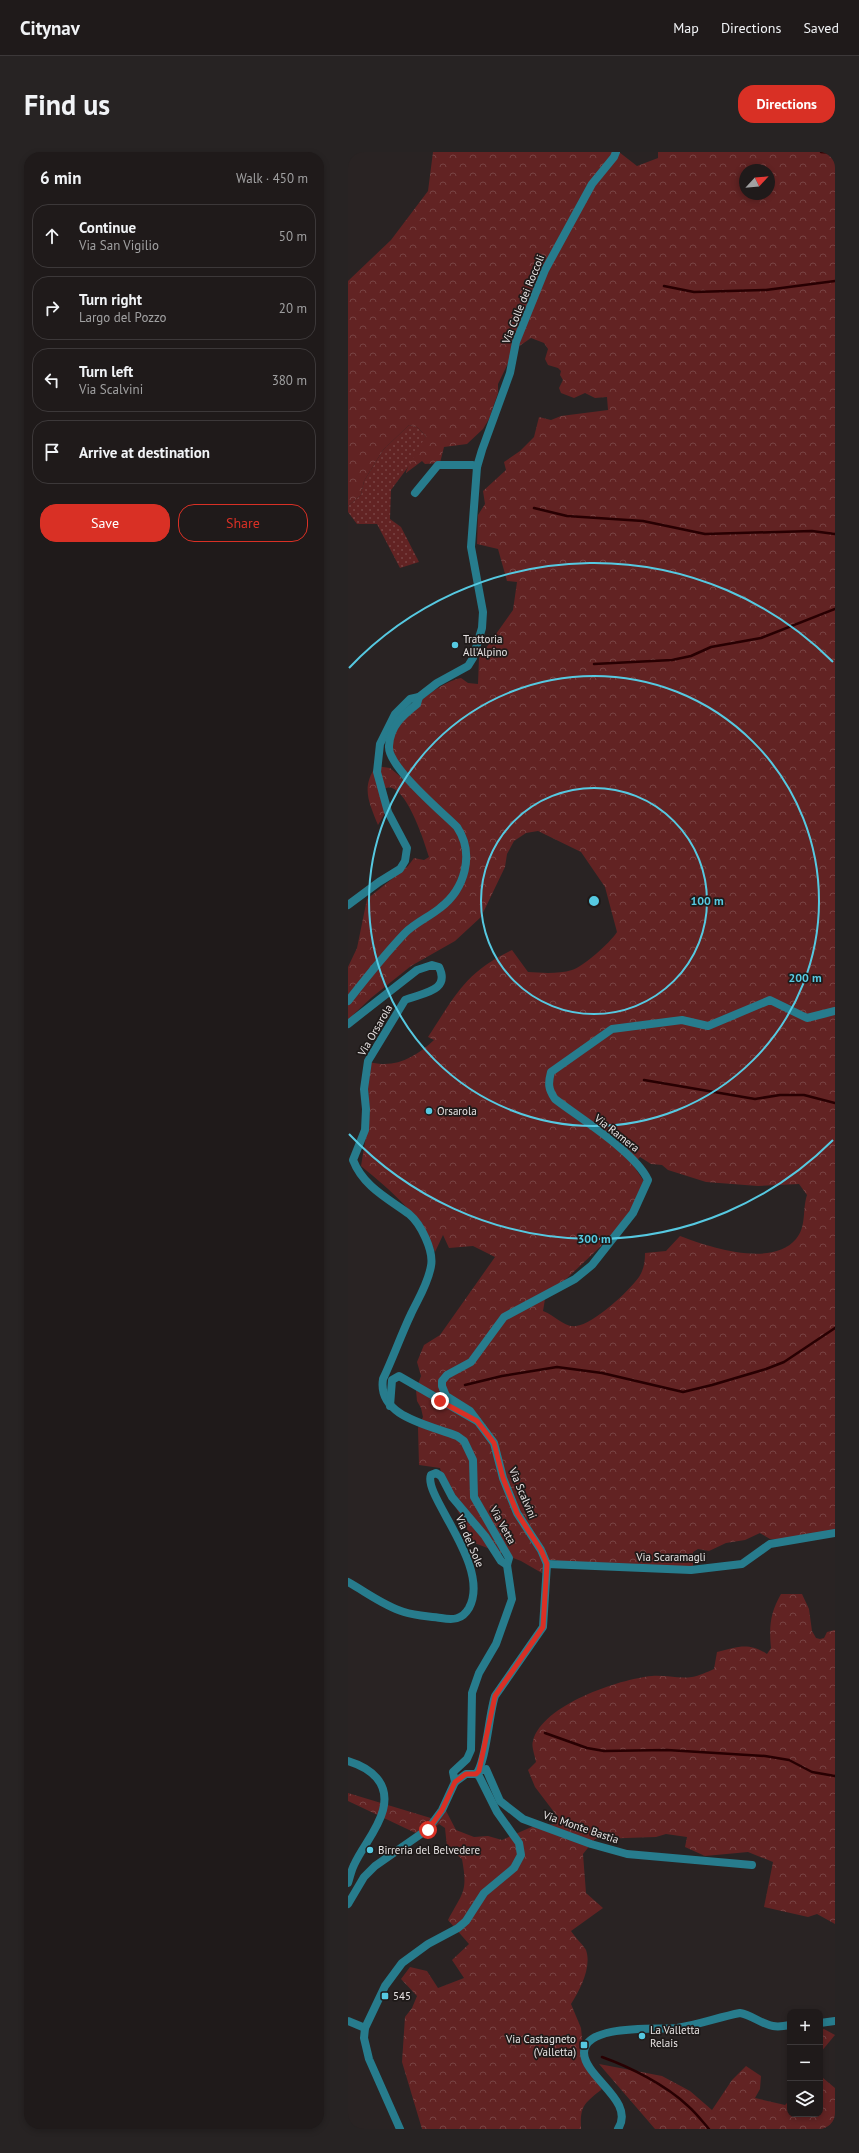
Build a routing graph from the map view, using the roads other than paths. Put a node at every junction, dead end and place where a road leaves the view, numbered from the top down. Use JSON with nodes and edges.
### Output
{"nodes":[{"id":1,"x":623,"y":152,"type":"edge"},
{"id":2,"x":615,"y":154,"type":"edge"},
{"id":3,"x":477,"y":468,"type":"junction"},
{"id":4,"x":415,"y":493,"type":"dead end"},
{"id":5,"x":418,"y":697,"type":"junction"},
{"id":6,"x":348,"y":905,"type":"edge"},
{"id":7,"x":348,"y":1001,"type":"edge"},
{"id":8,"x":835,"y":1011,"type":"edge"},
{"id":9,"x":348,"y":1024,"type":"edge"},
{"id":10,"x":351,"y":1157,"type":"edge"},
{"id":11,"x":390,"y":1406,"type":"junction"},
{"id":12,"x":477,"y":1421,"type":"junction"},
{"id":13,"x":835,"y":1533,"type":"edge"},
{"id":14,"x":547,"y":1564,"type":"junction"},
{"id":15,"x":507,"y":1565,"type":"junction"},
{"id":16,"x":348,"y":1582,"type":"edge"},
{"id":17,"x":348,"y":1761,"type":"edge"},
{"id":18,"x":478,"y":1772,"type":"junction"},
{"id":19,"x":455,"y":1782,"type":"junction"},
{"id":20,"x":752,"y":1864,"type":"dead end"},
{"id":21,"x":348,"y":1883,"type":"edge"},
{"id":22,"x":348,"y":1904,"type":"edge"},
{"id":23,"x":348,"y":2021,"type":"edge"},
{"id":24,"x":835,"y":2021,"type":"edge"},
{"id":25,"x":823,"y":2023,"type":"edge"},
{"id":26,"x":787,"y":2025,"type":"edge"},
{"id":27,"x":365,"y":2028,"type":"junction"},
{"id":28,"x":400,"y":2129,"type":"edge"},
{"id":29,"x":618,"y":2129,"type":"edge"}],
"edges":[{"from":1,"to":2,"type":"street"},
{"from":2,"to":3,"type":"street","name":"Via Colle dei Roccoli"},
{"from":3,"to":4,"type":"street"},
{"from":3,"to":5,"type":"street","name":"Via Colle dei Roccoli"},
{"from":5,"to":6,"type":"street","name":"Via Colle dei Roccoli"},
{"from":5,"to":7,"type":"street"},
{"from":8,"to":12,"type":"street","name":"Via Ramera"},
{"from":9,"to":10,"type":"street","name":"Via Orsarola"},
{"from":10,"to":11,"type":"street","name":"Via Orsarola"},
{"from":11,"to":12,"type":"street","name":"Via Scalvini"},
{"from":11,"to":15,"type":"street","name":"Via Vetta"},
{"from":12,"to":14,"type":"street","name":"Via Scalvini"},
{"from":13,"to":14,"type":"street","name":"Via Scaramagli"},
{"from":14,"to":18,"type":"street","name":"Via Scalvini"},
{"from":15,"to":16,"type":"street","name":"Via del Sole"},
{"from":15,"to":19,"type":"street","name":"Via Vetta"},
{"from":17,"to":21,"type":"street"},
{"from":18,"to":19,"type":"street"},
{"from":18,"to":20,"type":"street","name":"Via Monte Bastia"},
{"from":18,"to":27,"type":"street"},
{"from":19,"to":22,"type":"street"},
{"from":23,"to":27,"type":"street"},
{"from":24,"to":25,"type":"street"},
{"from":26,"to":29,"type":"street"},
{"from":27,"to":28,"type":"street"}]}
